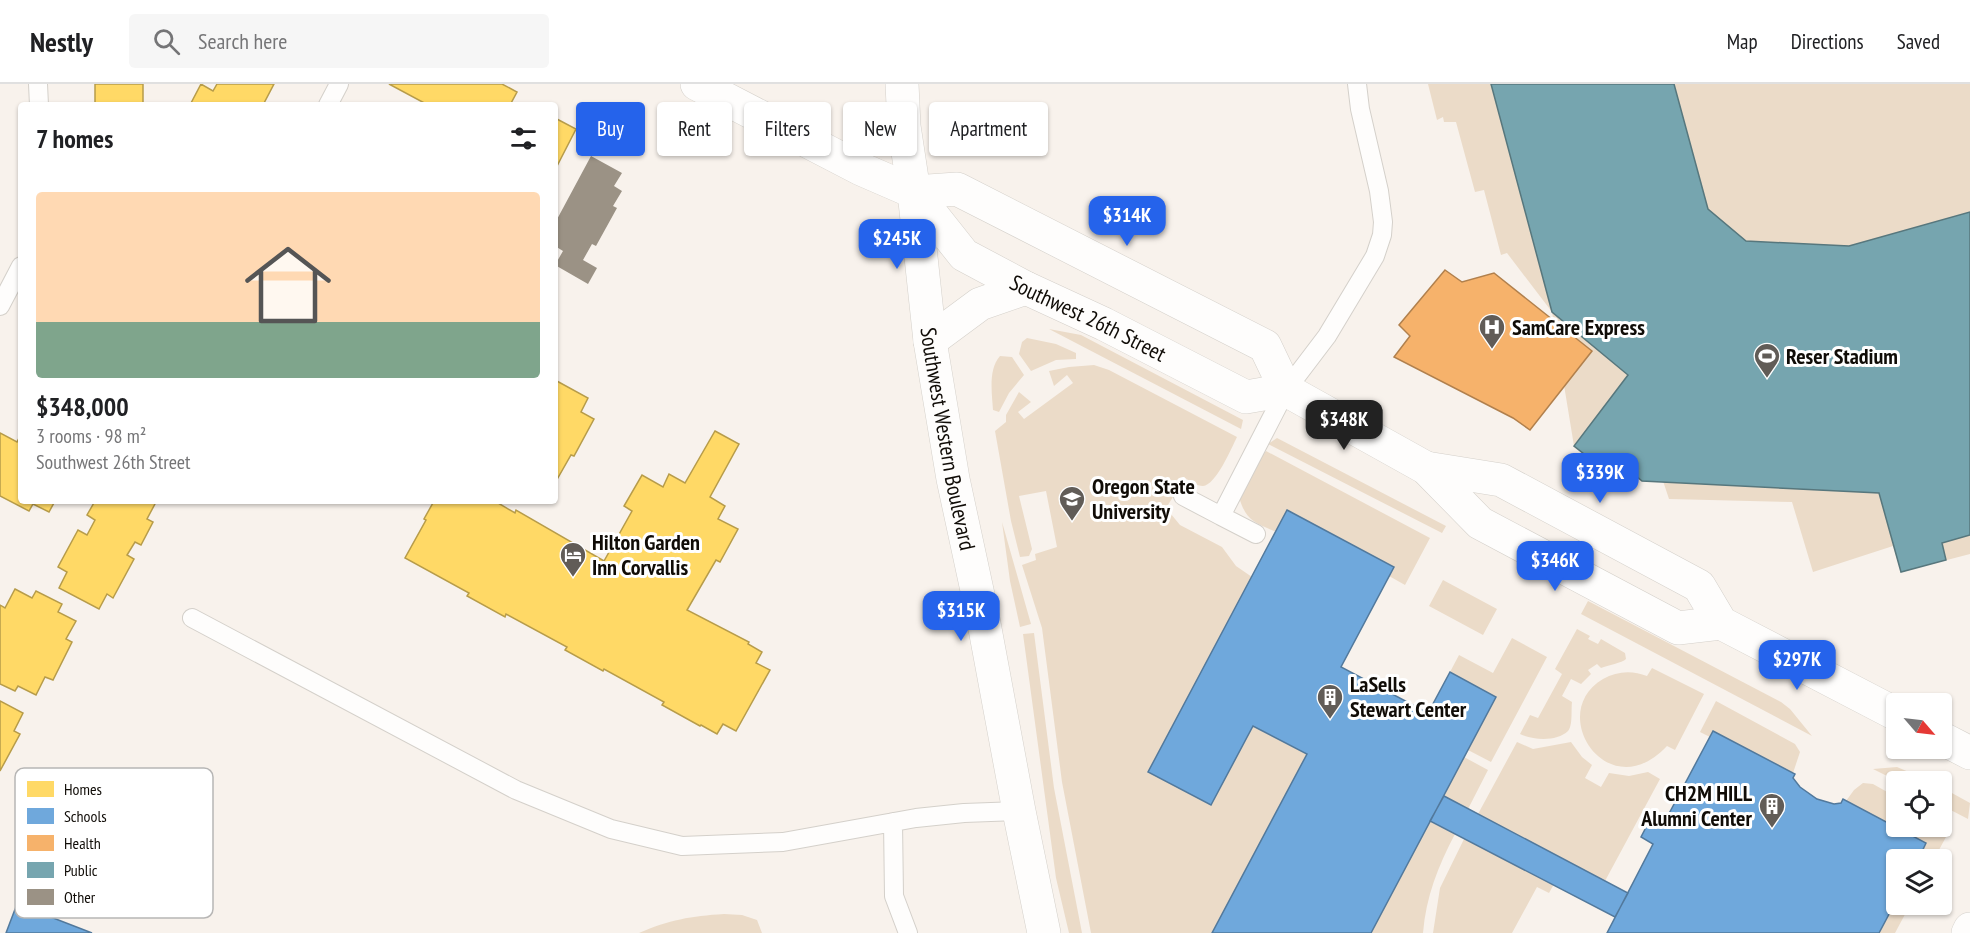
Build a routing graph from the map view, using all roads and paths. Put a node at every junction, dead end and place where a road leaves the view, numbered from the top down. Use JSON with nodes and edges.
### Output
{"nodes":[{"id":1,"x":38,"y":84,"type":"edge"},
{"id":2,"x":339,"y":84,"type":"edge"},
{"id":3,"x":697,"y":84,"type":"edge"},
{"id":4,"x":902,"y":84,"type":"edge"},
{"id":5,"x":1357,"y":84,"type":"edge"},
{"id":6,"x":39,"y":102,"type":"edge"},
{"id":7,"x":330,"y":102,"type":"edge"},
{"id":8,"x":914,"y":192,"type":"junction"},
{"id":9,"x":18,"y":272,"type":"edge"},
{"id":10,"x":1026,"y":288,"type":"junction"},
{"id":11,"x":0,"y":306,"type":"edge"},
{"id":12,"x":930,"y":341,"type":"junction"},
{"id":13,"x":1286,"y":390,"type":"junction"},
{"id":14,"x":1426,"y":468,"type":"junction"},
{"id":15,"x":1183,"y":496,"type":"dead end"},
{"id":16,"x":1221,"y":516,"type":"junction"},
{"id":17,"x":1256,"y":534,"type":"dead end"},
{"id":18,"x":192,"y":618,"type":"dead end"},
{"id":19,"x":1721,"y":623,"type":"junction"},
{"id":20,"x":1886,"y":709,"type":"edge"},
{"id":21,"x":1952,"y":744,"type":"edge"},
{"id":22,"x":1970,"y":753,"type":"edge"},
{"id":23,"x":1019,"y":811,"type":"junction"},
{"id":24,"x":893,"y":822,"type":"junction"},
{"id":25,"x":908,"y":933,"type":"edge"},
{"id":26,"x":1044,"y":933,"type":"edge"}],
"edges":[{"from":1,"to":6,"type":"lane"},
{"from":2,"to":7,"type":"lane"},
{"from":3,"to":8,"type":"street","name":"Southwest 26th Street"},
{"from":4,"to":8,"type":"street","name":"Southwest Western Boulevard"},
{"from":5,"to":13,"type":"lane"},
{"from":8,"to":10,"type":"street","name":"Southwest 26th Street"},
{"from":8,"to":12,"type":"street","name":"Southwest Western Boulevard"},
{"from":8,"to":13,"type":"street","name":"Southwest 26th Street"},
{"from":9,"to":11,"type":"lane"},
{"from":10,"to":12,"type":"street"},
{"from":10,"to":13,"type":"street","name":"Southwest 26th Street"},
{"from":12,"to":23,"type":"street","name":"Southwest Western Boulevard"},
{"from":13,"to":14,"type":"street"},
{"from":13,"to":16,"type":"lane"},
{"from":14,"to":19,"type":"street"},
{"from":14,"to":19,"type":"street"},
{"from":15,"to":16,"type":"lane"},
{"from":16,"to":17,"type":"lane"},
{"from":18,"to":24,"type":"lane"},
{"from":19,"to":20,"type":"street"},
{"from":21,"to":22,"type":"street"},
{"from":23,"to":24,"type":"lane"},
{"from":23,"to":26,"type":"street","name":"Southwest Western Boulevard"},
{"from":24,"to":25,"type":"lane"}]}
